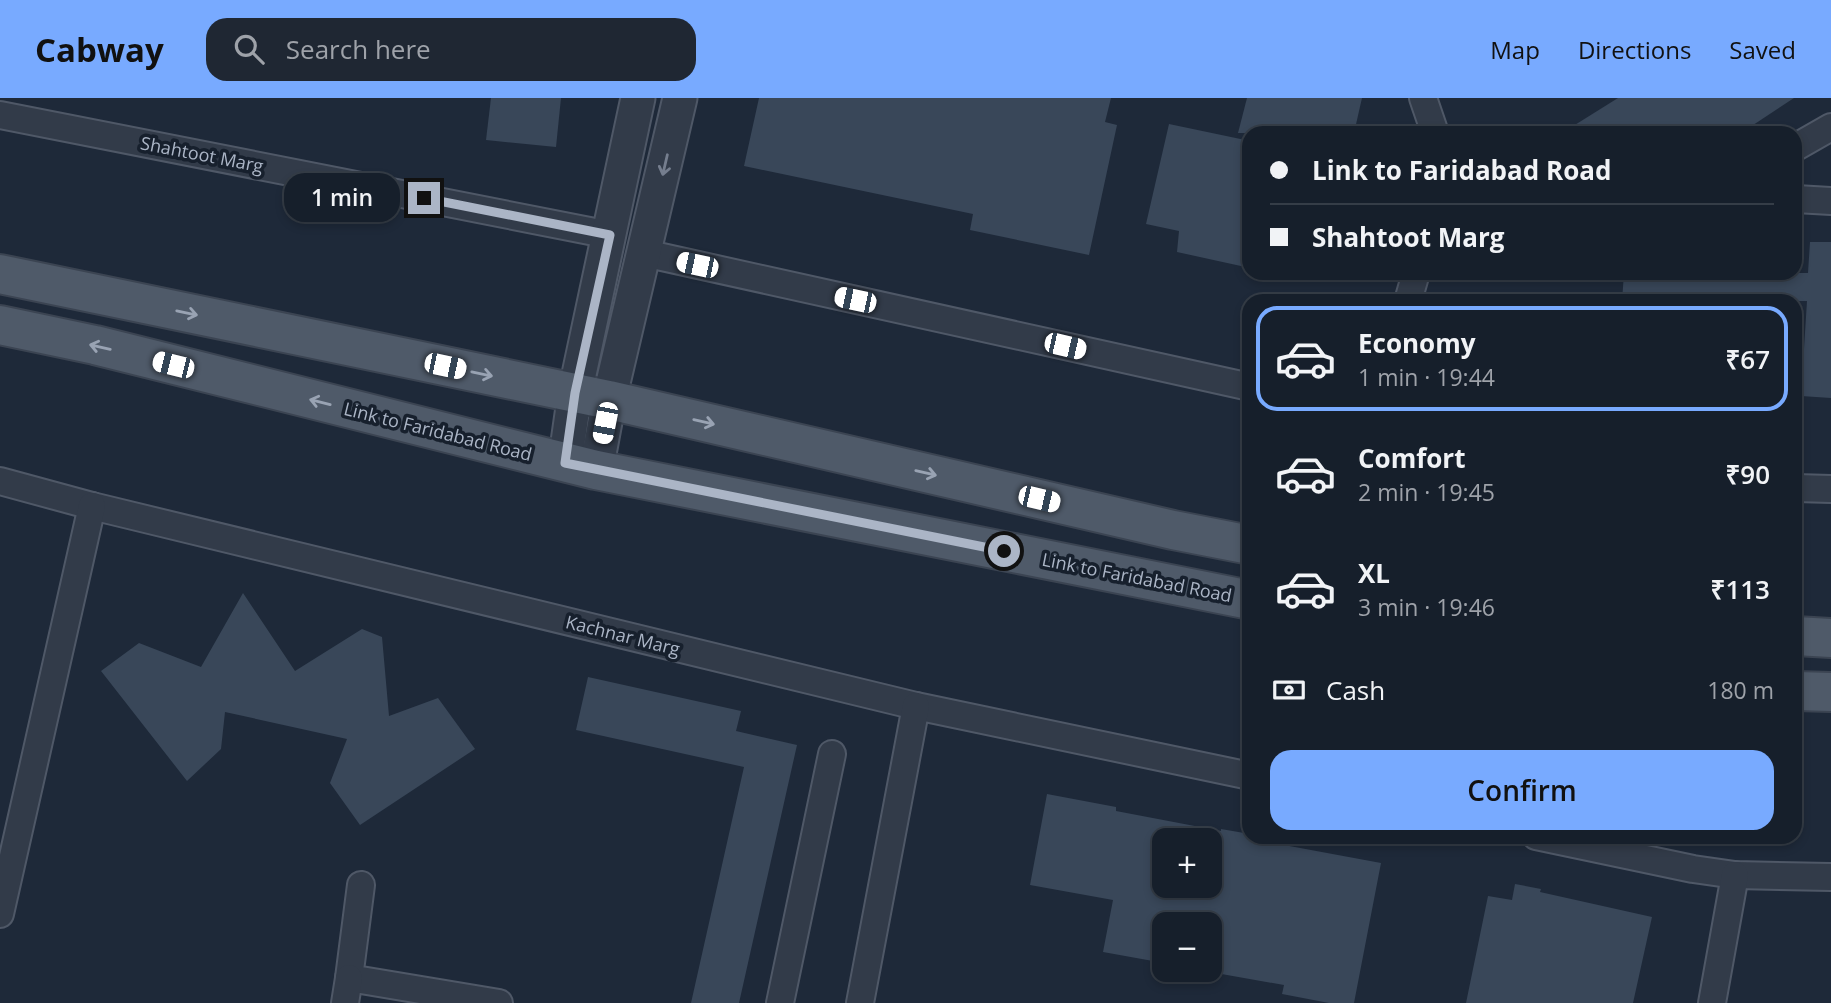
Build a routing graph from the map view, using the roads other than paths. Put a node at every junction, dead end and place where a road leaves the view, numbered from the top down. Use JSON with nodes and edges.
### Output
{"nodes":[{"id":1,"x":638,"y":98,"type":"edge"},
{"id":2,"x":680,"y":98,"type":"edge"},
{"id":3,"x":1423,"y":98,"type":"edge"},
{"id":4,"x":0,"y":114,"type":"edge"},
{"id":5,"x":1433,"y":126,"type":"edge"},
{"id":6,"x":1831,"y":127,"type":"edge"},
{"id":7,"x":1802,"y":144,"type":"edge"},
{"id":8,"x":1802,"y":199,"type":"edge"},
{"id":9,"x":1831,"y":201,"type":"edge"},
{"id":10,"x":610,"y":235,"type":"junction"},
{"id":11,"x":644,"y":253,"type":"junction"},
{"id":12,"x":0,"y":274,"type":"edge"},
{"id":13,"x":0,"y":325,"type":"edge"},
{"id":14,"x":1242,"y":385,"type":"edge"},
{"id":15,"x":592,"y":397,"type":"junction"},
{"id":16,"x":580,"y":466,"type":"junction"},
{"id":17,"x":0,"y":481,"type":"edge"},
{"id":18,"x":1802,"y":488,"type":"edge"},
{"id":19,"x":1831,"y":489,"type":"edge"},
{"id":20,"x":92,"y":506,"type":"junction"},
{"id":21,"x":1242,"y":543,"type":"edge"},
{"id":22,"x":1242,"y":598,"type":"edge"},
{"id":23,"x":1802,"y":636,"type":"edge"},
{"id":24,"x":1831,"y":638,"type":"edge"},
{"id":25,"x":1802,"y":691,"type":"edge"},
{"id":26,"x":1831,"y":692,"type":"edge"},
{"id":27,"x":916,"y":706,"type":"junction"},
{"id":28,"x":832,"y":754,"type":"dead end"},
{"id":29,"x":1242,"y":774,"type":"edge"},
{"id":30,"x":1574,"y":844,"type":"edge"},
{"id":31,"x":1735,"y":875,"type":"junction"},
{"id":32,"x":1831,"y":877,"type":"edge"},
{"id":33,"x":361,"y":885,"type":"dead end"},
{"id":34,"x":0,"y":914,"type":"edge"},
{"id":35,"x":347,"y":991,"type":"edge"},
{"id":36,"x":865,"y":1002,"type":"edge"},
{"id":37,"x":499,"y":1003,"type":"edge"},
{"id":38,"x":780,"y":1003,"type":"edge"},
{"id":39,"x":1712,"y":1003,"type":"edge"}],
"edges":[{"from":1,"to":10,"type":"street"},
{"from":2,"to":11,"type":"street","one_way":true},
{"from":3,"to":5,"type":"street"},
{"from":4,"to":10,"type":"street","name":"Shahtoot Marg"},
{"from":6,"to":7,"type":"street"},
{"from":8,"to":9,"type":"street"},
{"from":10,"to":15,"type":"street"},
{"from":11,"to":14,"type":"street"},
{"from":11,"to":15,"type":"street"},
{"from":12,"to":15,"type":"main road","one_way":true},
{"from":16,"to":13,"type":"main road","name":"Link to Faridabad Road","one_way":true},
{"from":15,"to":16,"type":"street"},
{"from":15,"to":21,"type":"main road","one_way":true},
{"from":16,"to":22,"type":"main road","name":"Link to Faridabad Road"},
{"from":17,"to":20,"type":"street","name":"Kachnar Marg"},
{"from":18,"to":19,"type":"street"},
{"from":20,"to":27,"type":"street","name":"Kachnar Marg"},
{"from":20,"to":34,"type":"street"},
{"from":23,"to":24,"type":"main road"},
{"from":25,"to":26,"type":"main road"},
{"from":27,"to":29,"type":"street","name":"Kachnar Marg"},
{"from":27,"to":36,"type":"street"},
{"from":28,"to":38,"type":"street"},
{"from":30,"to":31,"type":"street"},
{"from":31,"to":32,"type":"street"},
{"from":31,"to":39,"type":"street"},
{"from":33,"to":35,"type":"street"},
{"from":35,"to":37,"type":"street"}]}
